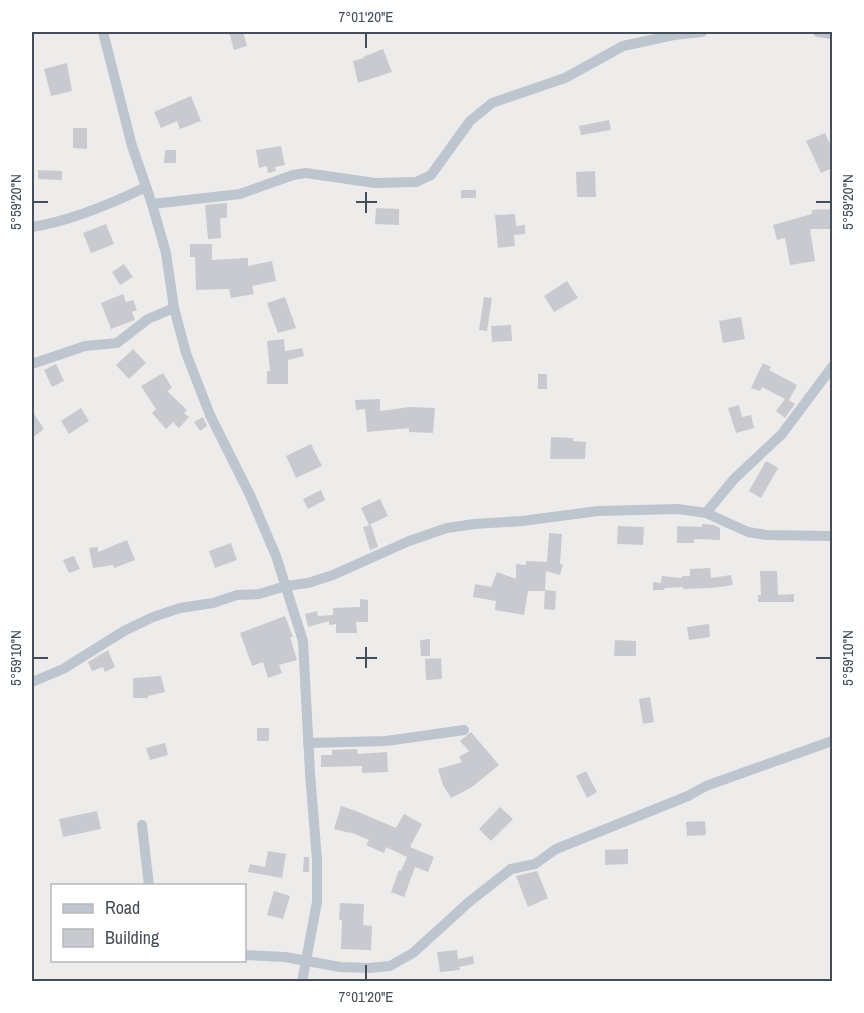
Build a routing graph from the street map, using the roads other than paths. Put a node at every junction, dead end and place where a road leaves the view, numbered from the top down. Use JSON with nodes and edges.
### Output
{"nodes":[{"id":1,"x":103,"y":32,"type":"edge"},
{"id":2,"x":702,"y":32,"type":"edge"},
{"id":3,"x":818,"y":32,"type":"edge"},
{"id":4,"x":832,"y":34,"type":"edge"},
{"id":5,"x":146,"y":187,"type":"junction"},
{"id":6,"x":152,"y":204,"type":"junction"},
{"id":7,"x":32,"y":227,"type":"edge"},
{"id":8,"x":174,"y":308,"type":"junction"},
{"id":9,"x":32,"y":364,"type":"edge"},
{"id":10,"x":832,"y":367,"type":"edge"},
{"id":11,"x":706,"y":513,"type":"junction"},
{"id":12,"x":832,"y":536,"type":"edge"},
{"id":13,"x":286,"y":586,"type":"junction"},
{"id":14,"x":32,"y":682,"type":"edge"},
{"id":15,"x":464,"y":730,"type":"dead end"},
{"id":16,"x":832,"y":741,"type":"edge"},
{"id":17,"x":308,"y":743,"type":"junction"},
{"id":18,"x":142,"y":825,"type":"dead end"},
{"id":19,"x":149,"y":884,"type":"edge"},
{"id":20,"x":246,"y":955,"type":"edge"},
{"id":21,"x":306,"y":960,"type":"junction"},
{"id":22,"x":302,"y":981,"type":"edge"}],
"edges":[{"from":1,"to":5,"type":"street"},
{"from":2,"to":6,"type":"street"},
{"from":3,"to":4,"type":"street"},
{"from":5,"to":6,"type":"street"},
{"from":5,"to":7,"type":"street"},
{"from":6,"to":8,"type":"street"},
{"from":8,"to":9,"type":"street"},
{"from":8,"to":13,"type":"street"},
{"from":10,"to":11,"type":"street"},
{"from":11,"to":12,"type":"street"},
{"from":11,"to":13,"type":"street"},
{"from":13,"to":14,"type":"street"},
{"from":13,"to":17,"type":"street"},
{"from":15,"to":17,"type":"street"},
{"from":16,"to":21,"type":"street"},
{"from":17,"to":21,"type":"street"},
{"from":18,"to":19,"type":"street"},
{"from":20,"to":21,"type":"street"},
{"from":21,"to":22,"type":"street"}]}
